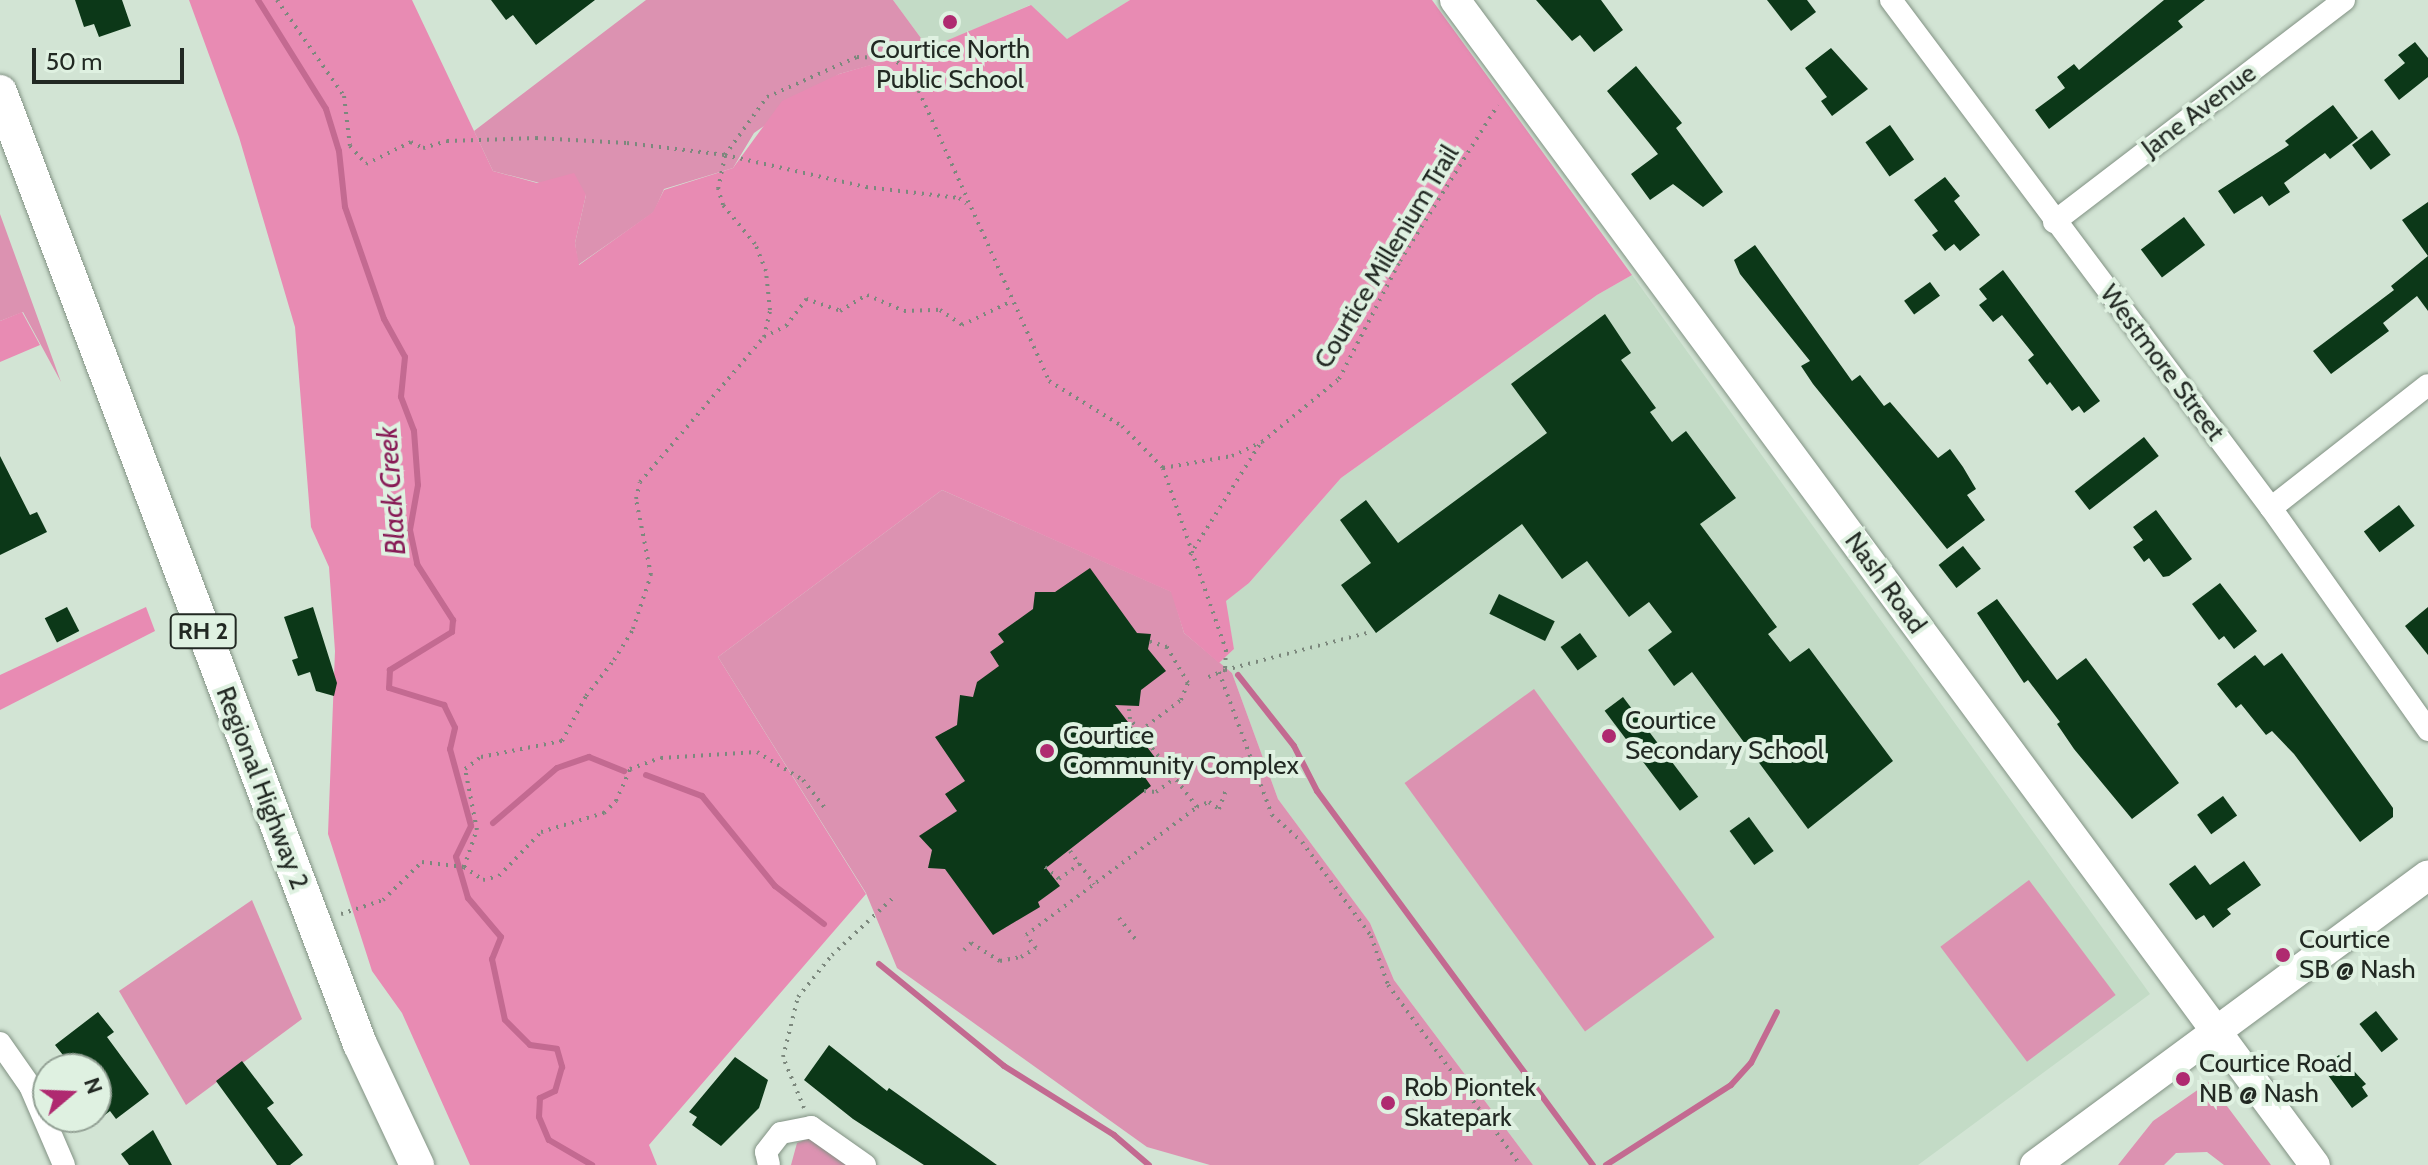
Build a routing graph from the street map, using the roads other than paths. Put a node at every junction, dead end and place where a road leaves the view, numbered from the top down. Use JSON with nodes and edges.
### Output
{"nodes":[{"id":1,"x":1455,"y":0,"type":"edge"},
{"id":2,"x":1891,"y":0,"type":"edge"},
{"id":3,"x":2344,"y":0,"type":"edge"},
{"id":4,"x":0,"y":92,"type":"edge"},
{"id":5,"x":2054,"y":222,"type":"junction"},
{"id":6,"x":2428,"y":385,"type":"edge"},
{"id":7,"x":2271,"y":508,"type":"junction"},
{"id":8,"x":2428,"y":730,"type":"edge"},
{"id":9,"x":2428,"y":875,"type":"edge"},
{"id":10,"x":2216,"y":1032,"type":"junction"},
{"id":11,"x":0,"y":1043,"type":"edge"},
{"id":12,"x":64,"y":1165,"type":"edge"},
{"id":13,"x":417,"y":1165,"type":"edge"},
{"id":14,"x":769,"y":1165,"type":"edge"},
{"id":15,"x":865,"y":1165,"type":"edge"},
{"id":16,"x":2035,"y":1165,"type":"edge"},
{"id":17,"x":2315,"y":1165,"type":"edge"}],
"edges":[{"from":1,"to":10,"type":"street","name":"Nash Road"},
{"from":2,"to":5,"type":"street","name":"Westmore Street"},
{"from":3,"to":5,"type":"street","name":"Jane Avenue"},
{"from":4,"to":13,"type":"main road","name":"Regional Highway 2","number":"RH 2"},
{"from":5,"to":7,"type":"street","name":"Westmore Street"},
{"from":6,"to":7,"type":"street"},
{"from":7,"to":8,"type":"street","name":"Westmore Street"},
{"from":9,"to":10,"type":"street"},
{"from":10,"to":16,"type":"street"},
{"from":10,"to":17,"type":"street","name":"Nash Road"},
{"from":11,"to":12,"type":"street"},
{"from":14,"to":15,"type":"street"}]}
